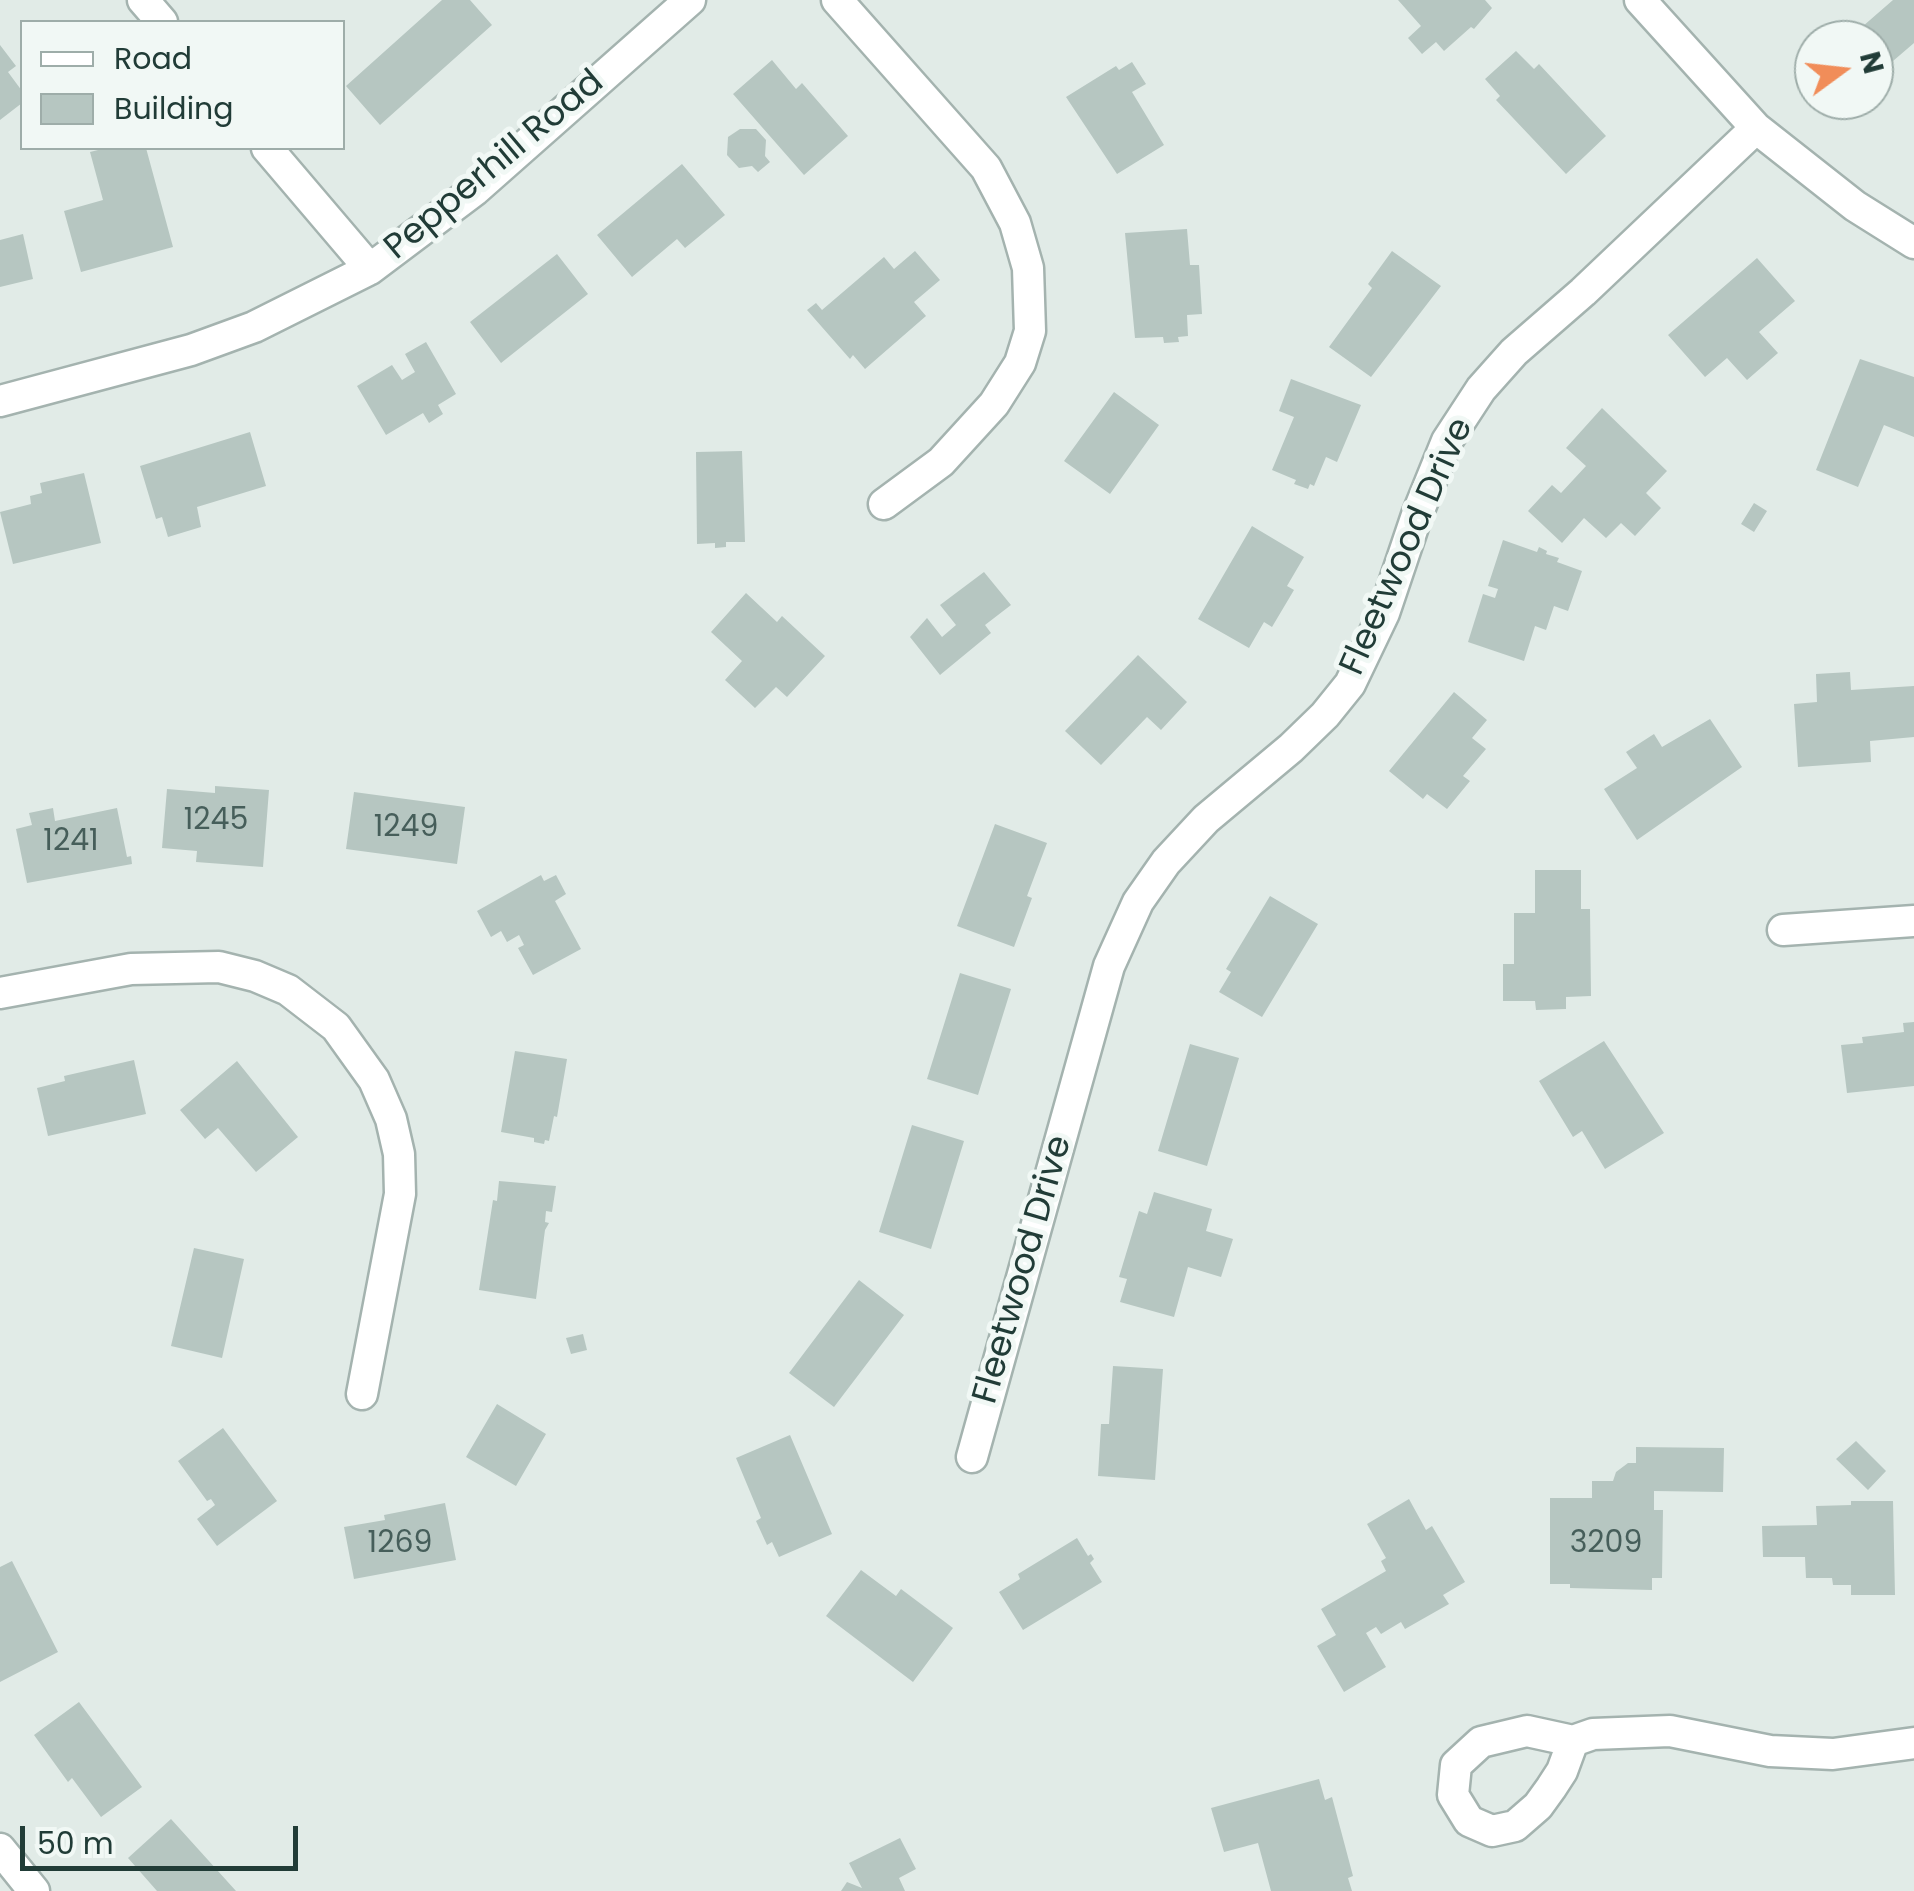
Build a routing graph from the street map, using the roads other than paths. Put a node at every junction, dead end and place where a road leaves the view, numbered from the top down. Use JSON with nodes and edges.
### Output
{"nodes":[{"id":1,"x":143,"y":0,"type":"edge"},
{"id":2,"x":690,"y":0,"type":"edge"},
{"id":3,"x":837,"y":0,"type":"edge"},
{"id":4,"x":1640,"y":0,"type":"edge"},
{"id":5,"x":160,"y":20,"type":"edge"},
{"id":6,"x":1756,"y":128,"type":"junction"},
{"id":7,"x":270,"y":150,"type":"edge"},
{"id":8,"x":1914,"y":242,"type":"edge"},
{"id":9,"x":370,"y":269,"type":"junction"},
{"id":10,"x":0,"y":401,"type":"edge"},
{"id":11,"x":884,"y":504,"type":"dead end"},
{"id":12,"x":1914,"y":922,"type":"edge"},
{"id":13,"x":1783,"y":930,"type":"dead end"},
{"id":14,"x":0,"y":993,"type":"edge"},
{"id":15,"x":362,"y":1394,"type":"dead end"},
{"id":16,"x":972,"y":1457,"type":"dead end"},
{"id":17,"x":1573,"y":1742,"type":"dead end"},
{"id":18,"x":1914,"y":1744,"type":"edge"},
{"id":19,"x":0,"y":1849,"type":"edge"},
{"id":20,"x":34,"y":1891,"type":"edge"}],
"edges":[{"from":1,"to":5,"type":"street"},
{"from":2,"to":9,"type":"street","name":"Pepperhill Road"},
{"from":3,"to":11,"type":"street"},
{"from":4,"to":6,"type":"street"},
{"from":6,"to":8,"type":"street"},
{"from":6,"to":16,"type":"street","name":"Fleetwood Drive"},
{"from":7,"to":9,"type":"street"},
{"from":9,"to":10,"type":"street","name":"Pepperhill Road"},
{"from":12,"to":13,"type":"street"},
{"from":14,"to":15,"type":"street"},
{"from":17,"to":18,"type":"street"},
{"from":19,"to":20,"type":"street"}]}
